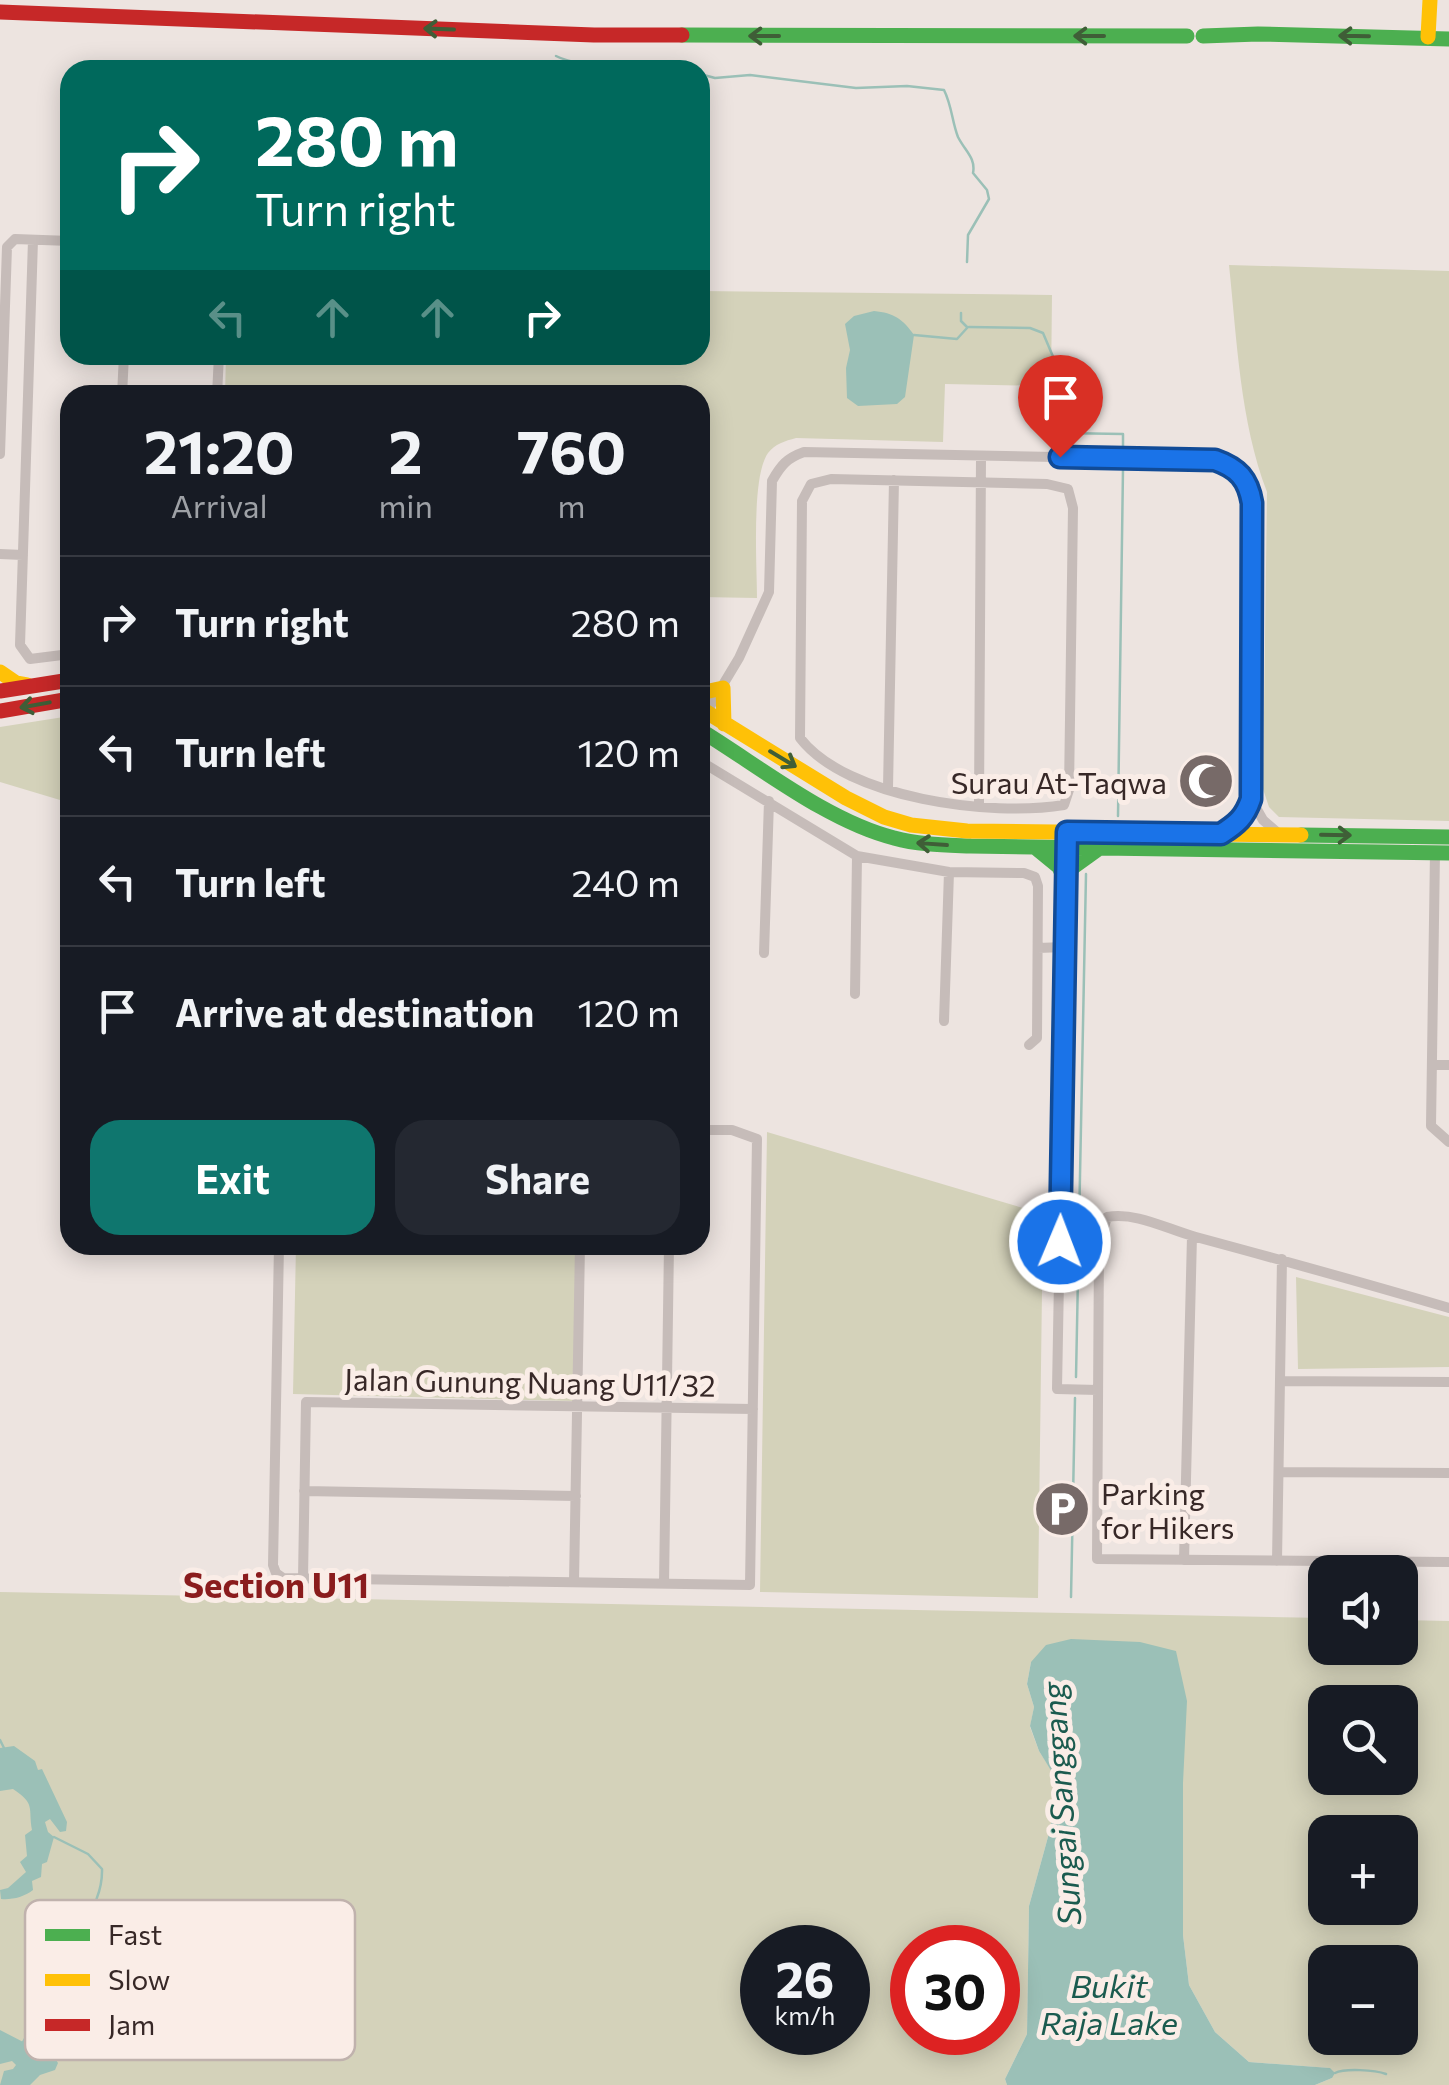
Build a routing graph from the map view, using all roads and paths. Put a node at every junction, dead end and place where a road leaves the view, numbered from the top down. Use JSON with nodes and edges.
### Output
{"nodes":[{"id":1,"x":1430,"y":0,"type":"edge"},
{"id":2,"x":0,"y":12,"type":"edge"},
{"id":3,"x":1428,"y":37,"type":"junction"},
{"id":4,"x":1449,"y":40,"type":"edge"},
{"id":5,"x":33,"y":240,"type":"junction"},
{"id":6,"x":60,"y":241,"type":"edge"},
{"id":7,"x":0,"y":445,"type":"edge"},
{"id":8,"x":0,"y":454,"type":"edge"},
{"id":9,"x":982,"y":456,"type":"junction"},
{"id":10,"x":894,"y":480,"type":"junction"},
{"id":11,"x":981,"y":482,"type":"junction"},
{"id":12,"x":0,"y":554,"type":"edge"},
{"id":13,"x":23,"y":555,"type":"junction"},
{"id":14,"x":60,"y":656,"type":"edge"},
{"id":15,"x":0,"y":672,"type":"edge"},
{"id":16,"x":60,"y":682,"type":"edge"},
{"id":17,"x":32,"y":686,"type":"junction"},
{"id":18,"x":723,"y":688,"type":"junction"},
{"id":19,"x":0,"y":690,"type":"edge"},
{"id":20,"x":710,"y":690,"type":"edge"},
{"id":21,"x":60,"y":701,"type":"edge"},
{"id":22,"x":710,"y":707,"type":"edge"},
{"id":23,"x":0,"y":711,"type":"edge"},
{"id":24,"x":710,"y":720,"type":"edge"},
{"id":25,"x":710,"y":723,"type":"edge"},
{"id":26,"x":724,"y":724,"type":"junction"},
{"id":27,"x":710,"y":767,"type":"edge"},
{"id":28,"x":888,"y":788,"type":"junction"},
{"id":29,"x":1251,"y":799,"type":"junction"},
{"id":30,"x":769,"y":801,"type":"junction"},
{"id":31,"x":979,"y":806,"type":"junction"},
{"id":32,"x":1221,"y":834,"type":"junction"},
{"id":33,"x":1280,"y":835,"type":"junction"},
{"id":34,"x":1449,"y":836,"type":"edge"},
{"id":35,"x":1067,"y":840,"type":"junction"},
{"id":36,"x":1034,"y":847,"type":"junction"},
{"id":37,"x":1101,"y":848,"type":"junction"},
{"id":38,"x":1442,"y":852,"type":"edge"},
{"id":39,"x":857,"y":856,"type":"junction"},
{"id":40,"x":950,"y":872,"type":"junction"},
{"id":41,"x":1434,"y":878,"type":"junction"},
{"id":42,"x":1449,"y":878,"type":"edge"},
{"id":43,"x":1066,"y":882,"type":"junction"},
{"id":44,"x":1038,"y":948,"type":"junction"},
{"id":45,"x":1065,"y":948,"type":"junction"},
{"id":46,"x":764,"y":953,"type":"dead end"},
{"id":47,"x":1433,"y":969,"type":"junction"},
{"id":48,"x":1449,"y":969,"type":"edge"},
{"id":49,"x":855,"y":994,"type":"dead end"},
{"id":50,"x":944,"y":1021,"type":"dead end"},
{"id":51,"x":1029,"y":1045,"type":"dead end"},
{"id":52,"x":1432,"y":1065,"type":"junction"},
{"id":53,"x":1449,"y":1065,"type":"edge"},
{"id":54,"x":710,"y":1130,"type":"edge"},
{"id":55,"x":1449,"y":1142,"type":"edge"},
{"id":56,"x":1192,"y":1236,"type":"junction"},
{"id":57,"x":279,"y":1255,"type":"edge"},
{"id":58,"x":580,"y":1255,"type":"edge"},
{"id":59,"x":670,"y":1255,"type":"edge"},
{"id":60,"x":1282,"y":1258,"type":"junction"},
{"id":61,"x":1449,"y":1308,"type":"edge"},
{"id":62,"x":1280,"y":1380,"type":"junction"},
{"id":63,"x":1449,"y":1382,"type":"edge"},
{"id":64,"x":1098,"y":1390,"type":"junction"},
{"id":65,"x":577,"y":1406,"type":"junction"},
{"id":66,"x":667,"y":1408,"type":"junction"},
{"id":67,"x":753,"y":1410,"type":"junction"},
{"id":68,"x":1278,"y":1472,"type":"junction"},
{"id":69,"x":1449,"y":1472,"type":"edge"},
{"id":70,"x":304,"y":1491,"type":"junction"},
{"id":71,"x":576,"y":1496,"type":"junction"},
{"id":72,"x":1184,"y":1560,"type":"junction"},
{"id":73,"x":1277,"y":1560,"type":"junction"},
{"id":74,"x":1449,"y":1562,"type":"edge"},
{"id":75,"x":303,"y":1578,"type":"junction"},
{"id":76,"x":574,"y":1582,"type":"junction"},
{"id":77,"x":664,"y":1584,"type":"junction"}],
"edges":[{"from":1,"to":3,"type":"main road"},
{"from":3,"to":2,"type":"main road","one_way":true},
{"from":3,"to":4,"type":"main road"},
{"from":5,"to":6,"type":"street"},
{"from":5,"to":7,"type":"street"},
{"from":5,"to":13,"type":"street"},
{"from":7,"to":8,"type":"street"},
{"from":9,"to":11,"type":"street"},
{"from":9,"to":18,"type":"street"},
{"from":9,"to":29,"type":"street"},
{"from":10,"to":11,"type":"street"},
{"from":10,"to":28,"type":"street"},
{"from":10,"to":28,"type":"street"},
{"from":11,"to":31,"type":"street"},
{"from":11,"to":31,"type":"street"},
{"from":12,"to":13,"type":"street"},
{"from":13,"to":14,"type":"street"},
{"from":15,"to":17,"type":"main road"},
{"from":16,"to":17,"type":"main road"},
{"from":17,"to":19,"type":"main road"},
{"from":18,"to":20,"type":"main road"},
{"from":18,"to":22,"type":"street"},
{"from":18,"to":26,"type":"main road"},
{"from":21,"to":23,"type":"main road","one_way":true},
{"from":24,"to":26,"type":"main road"},
{"from":36,"to":25,"type":"main road","one_way":true},
{"from":26,"to":35,"type":"main road","one_way":true},
{"from":27,"to":30,"type":"street"},
{"from":28,"to":31,"type":"street"},
{"from":29,"to":32,"type":"street"},
{"from":29,"to":33,"type":"street"},
{"from":30,"to":39,"type":"street"},
{"from":30,"to":46,"type":"street"},
{"from":32,"to":33,"type":"main road"},
{"from":32,"to":35,"type":"main road"},
{"from":33,"to":34,"type":"main road","one_way":true},
{"from":35,"to":36,"type":"main road"},
{"from":35,"to":37,"type":"main road"},
{"from":35,"to":43,"type":"street"},
{"from":36,"to":43,"type":"main road"},
{"from":37,"to":38,"type":"main road"},
{"from":37,"to":43,"type":"main road"},
{"from":38,"to":41,"type":"street"},
{"from":39,"to":40,"type":"street"},
{"from":39,"to":49,"type":"street"},
{"from":40,"to":44,"type":"street"},
{"from":40,"to":50,"type":"street"},
{"from":41,"to":42,"type":"street"},
{"from":41,"to":47,"type":"street"},
{"from":43,"to":45,"type":"street"},
{"from":44,"to":45,"type":"street"},
{"from":44,"to":51,"type":"street"},
{"from":45,"to":64,"type":"street"},
{"from":47,"to":48,"type":"street"},
{"from":47,"to":52,"type":"street"},
{"from":52,"to":53,"type":"street"},
{"from":52,"to":55,"type":"street"},
{"from":54,"to":67,"type":"street"},
{"from":56,"to":60,"type":"street"},
{"from":56,"to":64,"type":"street"},
{"from":56,"to":72,"type":"street"},
{"from":57,"to":75,"type":"street"},
{"from":58,"to":65,"type":"street"},
{"from":59,"to":66,"type":"street"},
{"from":60,"to":61,"type":"street"},
{"from":60,"to":62,"type":"street"},
{"from":62,"to":63,"type":"street"},
{"from":62,"to":68,"type":"street"},
{"from":64,"to":72,"type":"street"},
{"from":65,"to":66,"type":"street","name":"Jalan Gunung Nuang U11/32"},
{"from":65,"to":70,"type":"street","name":"Jalan Gunung Nuang U11/32"},
{"from":65,"to":71,"type":"street"},
{"from":66,"to":67,"type":"street","name":"Jalan Gunung Nuang U11/32"},
{"from":66,"to":77,"type":"street"},
{"from":67,"to":77,"type":"street"},
{"from":68,"to":69,"type":"street"},
{"from":68,"to":73,"type":"street"},
{"from":70,"to":71,"type":"street"},
{"from":70,"to":75,"type":"street"},
{"from":71,"to":76,"type":"street"},
{"from":72,"to":73,"type":"street"},
{"from":73,"to":74,"type":"street"},
{"from":75,"to":76,"type":"street"},
{"from":76,"to":77,"type":"street"}]}
